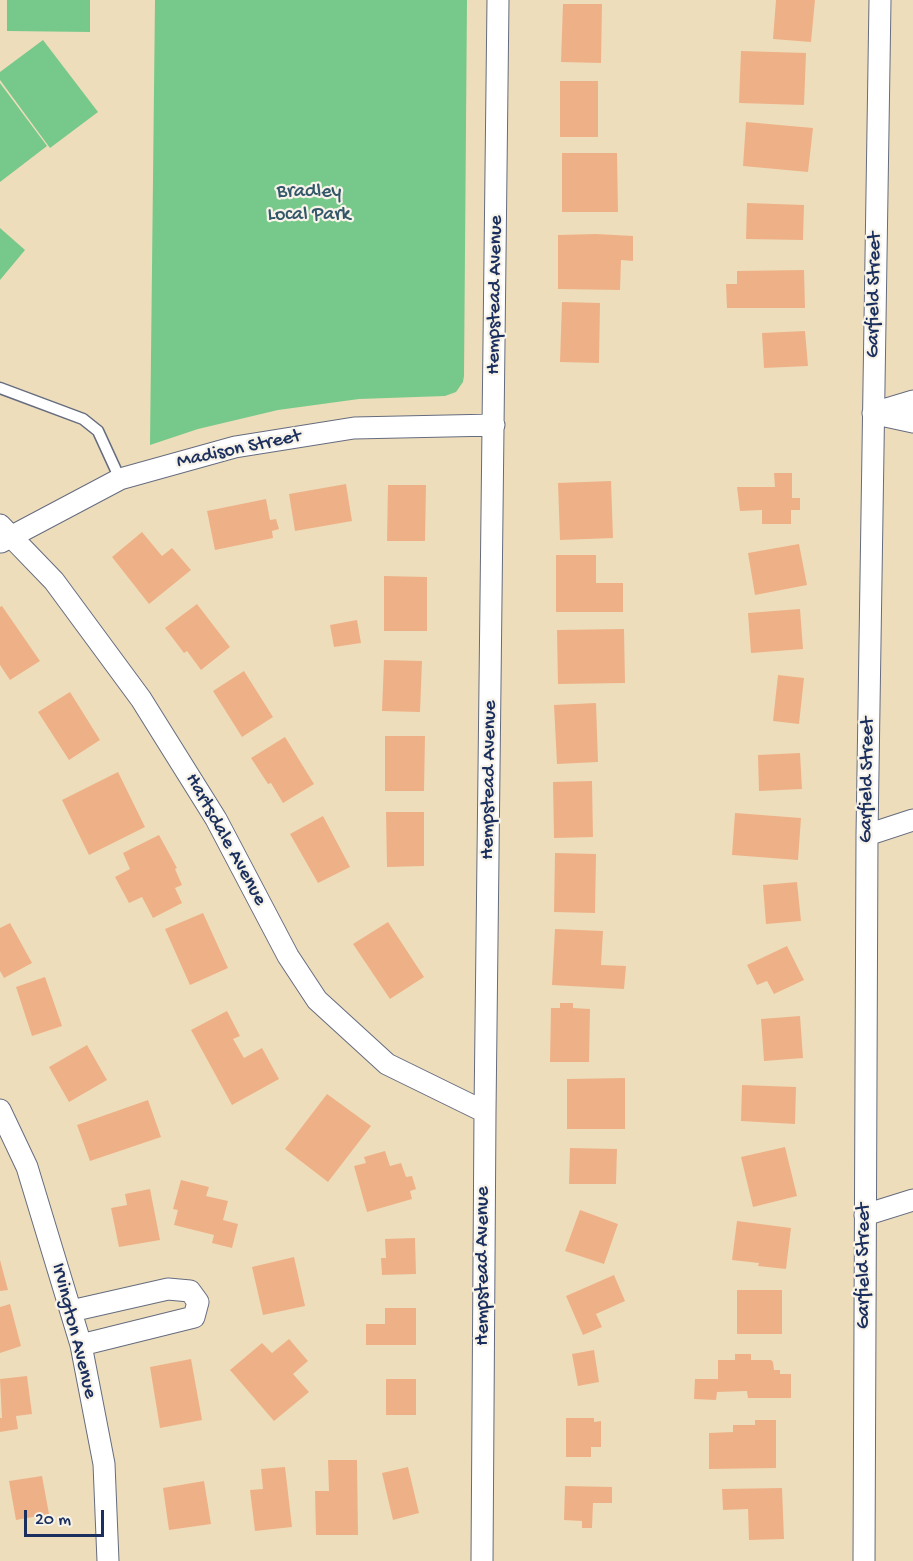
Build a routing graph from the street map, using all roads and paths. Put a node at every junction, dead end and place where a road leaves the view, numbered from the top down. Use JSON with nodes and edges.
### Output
{"nodes":[{"id":1,"x":498,"y":0,"type":"edge"},
{"id":2,"x":880,"y":0,"type":"edge"},
{"id":3,"x":0,"y":388,"type":"edge"},
{"id":4,"x":913,"y":401,"type":"edge"},
{"id":5,"x":873,"y":413,"type":"junction"},
{"id":6,"x":913,"y":422,"type":"edge"},
{"id":7,"x":494,"y":425,"type":"junction"},
{"id":8,"x":120,"y":479,"type":"junction"},
{"id":9,"x":4,"y":534,"type":"edge"},
{"id":10,"x":913,"y":820,"type":"edge"},
{"id":11,"x":867,"y":835,"type":"junction"},
{"id":12,"x":0,"y":1110,"type":"edge"},
{"id":13,"x":486,"y":1112,"type":"junction"},
{"id":14,"x":913,"y":1200,"type":"edge"},
{"id":15,"x":865,"y":1215,"type":"junction"},
{"id":16,"x":71,"y":1311,"type":"junction"},
{"id":17,"x":81,"y":1345,"type":"junction"},
{"id":18,"x":108,"y":1561,"type":"edge"},
{"id":19,"x":482,"y":1561,"type":"edge"},
{"id":20,"x":864,"y":1561,"type":"edge"}],
"edges":[{"from":1,"to":7,"type":"street","name":"Hempstead Avenue"},
{"from":2,"to":5,"type":"street","name":"Garfield Street"},
{"from":3,"to":8,"type":"lane"},
{"from":4,"to":5,"type":"street"},
{"from":5,"to":6,"type":"street"},
{"from":5,"to":11,"type":"street","name":"Garfield Street"},
{"from":7,"to":8,"type":"street","name":"Madison Street"},
{"from":7,"to":13,"type":"street","name":"Hempstead Avenue"},
{"from":8,"to":9,"type":"street","name":"Madison Street"},
{"from":9,"to":13,"type":"street","name":"Hartsdale Avenue"},
{"from":10,"to":11,"type":"street"},
{"from":11,"to":15,"type":"street","name":"Garfield Street"},
{"from":12,"to":16,"type":"street","name":"Irvington Avenue"},
{"from":13,"to":19,"type":"street","name":"Hempstead Avenue"},
{"from":14,"to":15,"type":"street"},
{"from":15,"to":20,"type":"street","name":"Garfield Street"},
{"from":16,"to":17,"type":"street","name":"Irvington Avenue"},
{"from":16,"to":17,"type":"street"},
{"from":17,"to":18,"type":"street","name":"Irvington Avenue"}]}
